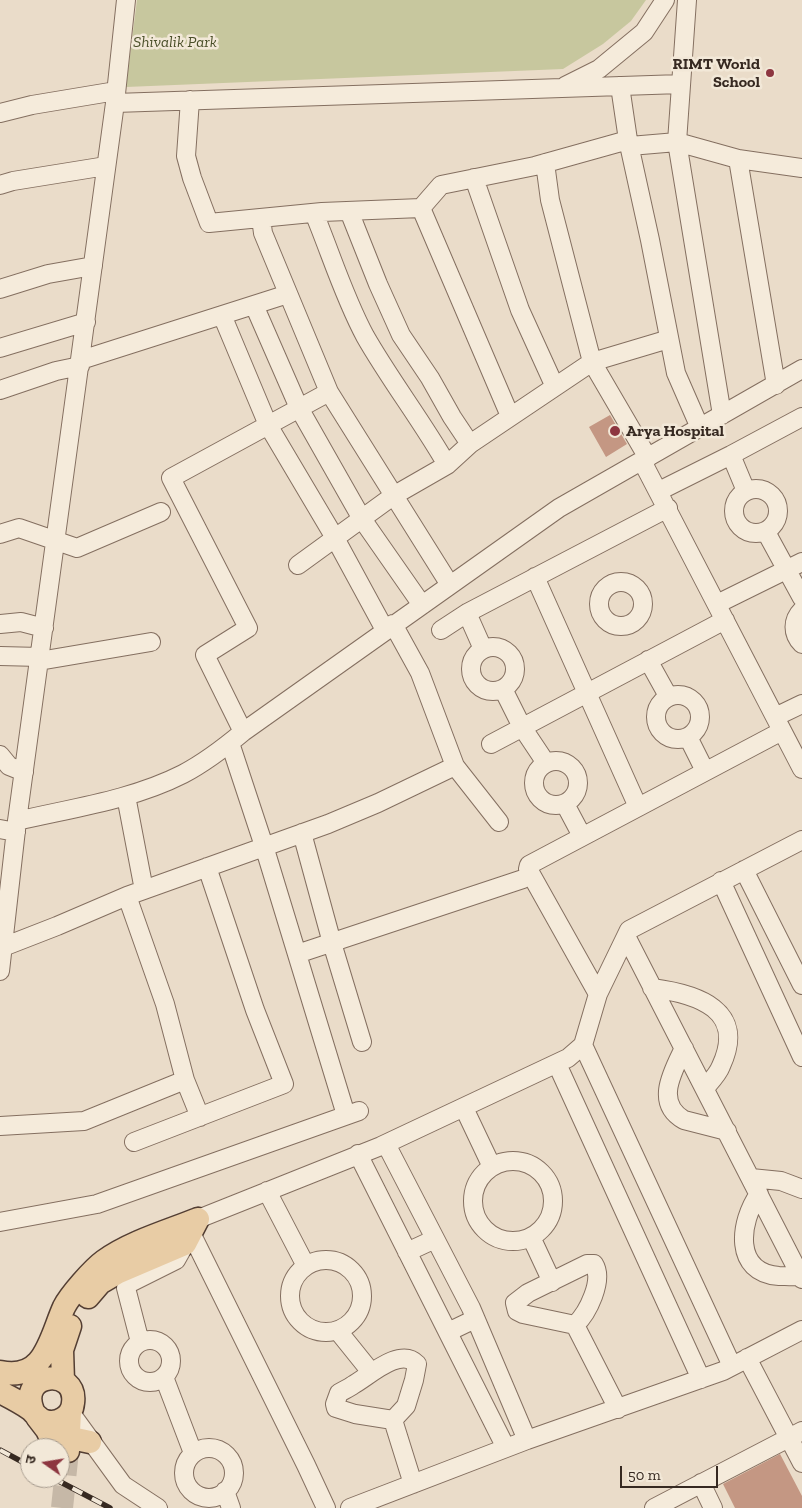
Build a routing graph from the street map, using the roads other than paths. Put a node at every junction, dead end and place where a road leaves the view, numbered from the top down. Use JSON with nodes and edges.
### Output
{"nodes":[{"id":1,"x":126,"y":0,"type":"edge"},
{"id":2,"x":665,"y":0,"type":"edge"},
{"id":3,"x":687,"y":0,"type":"edge"},
{"id":4,"x":681,"y":84,"type":"junction"},
{"id":5,"x":620,"y":86,"type":"junction"},
{"id":6,"x":560,"y":88,"type":"junction"},
{"id":7,"x":116,"y":97,"type":"junction"},
{"id":8,"x":190,"y":100,"type":"junction"},
{"id":9,"x":0,"y":113,"type":"edge"},
{"id":10,"x":677,"y":142,"type":"junction"},
{"id":11,"x":629,"y":143,"type":"junction"},
{"id":12,"x":738,"y":159,"type":"junction"},
{"id":13,"x":545,"y":163,"type":"junction"},
{"id":14,"x":106,"y":166,"type":"junction"},
{"id":15,"x":802,"y":168,"type":"edge"},
{"id":16,"x":474,"y":178,"type":"junction"},
{"id":17,"x":0,"y":185,"type":"edge"},
{"id":18,"x":421,"y":208,"type":"junction"},
{"id":19,"x":349,"y":211,"type":"junction"},
{"id":20,"x":314,"y":213,"type":"junction"},
{"id":21,"x":261,"y":218,"type":"junction"},
{"id":22,"x":93,"y":266,"type":"junction"},
{"id":23,"x":0,"y":289,"type":"edge"},
{"id":24,"x":288,"y":294,"type":"junction"},
{"id":25,"x":254,"y":305,"type":"junction"},
{"id":26,"x":222,"y":315,"type":"junction"},
{"id":27,"x":86,"y":322,"type":"junction"},
{"id":28,"x":669,"y":339,"type":"junction"},
{"id":29,"x":0,"y":348,"type":"edge"},
{"id":30,"x":592,"y":362,"type":"junction"},
{"id":31,"x":80,"y":363,"type":"junction"},
{"id":32,"x":802,"y":369,"type":"edge"},
{"id":33,"x":776,"y":384,"type":"junction"},
{"id":34,"x":555,"y":388,"type":"junction"},
{"id":35,"x":0,"y":390,"type":"edge"},
{"id":36,"x":329,"y":392,"type":"junction"},
{"id":37,"x":298,"y":408,"type":"junction"},
{"id":38,"x":722,"y":415,"type":"junction"},
{"id":39,"x":510,"y":416,"type":"junction"},
{"id":40,"x":802,"y":417,"type":"edge"},
{"id":41,"x":268,"y":425,"type":"junction"},
{"id":42,"x":700,"y":428,"type":"junction"},
{"id":43,"x":470,"y":444,"type":"junction"},
{"id":44,"x":731,"y":455,"type":"junction"},
{"id":45,"x":645,"y":459,"type":"junction"},
{"id":46,"x":447,"y":465,"type":"junction"},
{"id":47,"x":659,"y":490,"type":"junction"},
{"id":48,"x":746,"y":491,"type":"junction"},
{"id":49,"x":393,"y":496,"type":"junction"},
{"id":50,"x":668,"y":508,"type":"junction"},
{"id":51,"x":160,"y":512,"type":"dead end"},
{"id":52,"x":362,"y":519,"type":"junction"},
{"id":53,"x":766,"y":532,"type":"junction"},
{"id":54,"x":0,"y":534,"type":"edge"},
{"id":55,"x":335,"y":538,"type":"junction"},
{"id":56,"x":56,"y":542,"type":"junction"},
{"id":57,"x":298,"y":565,"type":"dead end"},
{"id":58,"x":795,"y":566,"type":"edge"},
{"id":59,"x":535,"y":576,"type":"junction"},
{"id":60,"x":450,"y":585,"type":"junction"},
{"id":61,"x":802,"y":598,"type":"edge"},
{"id":62,"x":422,"y":605,"type":"junction"},
{"id":63,"x":802,"y":610,"type":"edge"},
{"id":64,"x":721,"y":612,"type":"junction"},
{"id":65,"x":467,"y":613,"type":"junction"},
{"id":66,"x":0,"y":624,"type":"edge"},
{"id":67,"x":389,"y":627,"type":"junction"},
{"id":68,"x":44,"y":628,"type":"junction"},
{"id":69,"x":441,"y":630,"type":"dead end"},
{"id":70,"x":151,"y":642,"type":"dead end"},
{"id":71,"x":802,"y":644,"type":"edge"},
{"id":72,"x":483,"y":649,"type":"junction"},
{"id":73,"x":0,"y":656,"type":"edge"},
{"id":74,"x":40,"y":659,"type":"junction"},
{"id":75,"x":648,"y":660,"type":"junction"},
{"id":76,"x":503,"y":689,"type":"junction"},
{"id":77,"x":587,"y":692,"type":"junction"},
{"id":78,"x":668,"y":696,"type":"junction"},
{"id":79,"x":802,"y":704,"type":"edge"},
{"id":80,"x":779,"y":724,"type":"junction"},
{"id":81,"x":522,"y":727,"type":"junction"},
{"id":82,"x":688,"y":737,"type":"junction"},
{"id":83,"x":236,"y":738,"type":"junction"},
{"id":84,"x":491,"y":744,"type":"dead end"},
{"id":85,"x":0,"y":755,"type":"edge"},
{"id":86,"x":546,"y":763,"type":"junction"},
{"id":87,"x":455,"y":766,"type":"junction"},
{"id":88,"x":802,"y":769,"type":"edge"},
{"id":89,"x":705,"y":771,"type":"junction"},
{"id":90,"x":24,"y":772,"type":"junction"},
{"id":91,"x":126,"y":796,"type":"junction"},
{"id":92,"x":565,"y":804,"type":"junction"},
{"id":93,"x":638,"y":807,"type":"junction"},
{"id":94,"x":499,"y":822,"type":"dead end"},
{"id":95,"x":11,"y":827,"type":"edge"},
{"id":96,"x":302,"y":833,"type":"junction"},
{"id":97,"x":582,"y":836,"type":"junction"},
{"id":98,"x":802,"y":840,"type":"edge"},
{"id":99,"x":264,"y":846,"type":"junction"},
{"id":100,"x":207,"y":867,"type":"junction"},
{"id":101,"x":744,"y":870,"type":"junction"},
{"id":102,"x":523,"y":879,"type":"dead end"},
{"id":103,"x":721,"y":881,"type":"junction"},
{"id":104,"x":144,"y":890,"type":"junction"},
{"id":105,"x":127,"y":896,"type":"junction"},
{"id":106,"x":626,"y":936,"type":"junction"},
{"id":107,"x":332,"y":942,"type":"junction"},
{"id":108,"x":3,"y":946,"type":"junction"},
{"id":109,"x":297,"y":954,"type":"junction"},
{"id":110,"x":0,"y":971,"type":"edge"},
{"id":111,"x":802,"y":986,"type":"edge"},
{"id":112,"x":652,"y":988,"type":"junction"},
{"id":113,"x":598,"y":994,"type":"junction"},
{"id":114,"x":362,"y":1042,"type":"dead end"},
{"id":115,"x":583,"y":1045,"type":"junction"},
{"id":116,"x":684,"y":1048,"type":"junction"},
{"id":117,"x":802,"y":1057,"type":"edge"},
{"id":118,"x":557,"y":1064,"type":"junction"},
{"id":119,"x":185,"y":1080,"type":"junction"},
{"id":120,"x":705,"y":1088,"type":"junction"},
{"id":121,"x":464,"y":1108,"type":"junction"},
{"id":122,"x":200,"y":1117,"type":"junction"},
{"id":123,"x":0,"y":1126,"type":"edge"},
{"id":124,"x":727,"y":1131,"type":"junction"},
{"id":125,"x":134,"y":1142,"type":"dead end"},
{"id":126,"x":386,"y":1144,"type":"junction"},
{"id":127,"x":358,"y":1154,"type":"junction"},
{"id":128,"x":492,"y":1167,"type":"junction"},
{"id":129,"x":751,"y":1178,"type":"junction"},
{"id":130,"x":802,"y":1189,"type":"edge"},
{"id":131,"x":267,"y":1191,"type":"junction"},
{"id":132,"x":759,"y":1194,"type":"junction"},
{"id":133,"x":0,"y":1222,"type":"edge"},
{"id":134,"x":191,"y":1232,"type":"junction"},
{"id":135,"x":531,"y":1237,"type":"junction"},
{"id":136,"x":435,"y":1238,"type":"junction"},
{"id":137,"x":407,"y":1252,"type":"junction"},
{"id":138,"x":306,"y":1266,"type":"junction"},
{"id":139,"x":802,"y":1277,"type":"edge"},
{"id":140,"x":552,"y":1282,"type":"junction"},
{"id":141,"x":475,"y":1319,"type":"junction"},
{"id":142,"x":575,"y":1325,"type":"junction"},
{"id":143,"x":802,"y":1330,"type":"edge"},
{"id":144,"x":338,"y":1331,"type":"junction"},
{"id":145,"x":448,"y":1332,"type":"junction"},
{"id":146,"x":140,"y":1342,"type":"junction"},
{"id":147,"x":739,"y":1362,"type":"junction"},
{"id":148,"x":0,"y":1372,"type":"edge"},
{"id":149,"x":371,"y":1372,"type":"junction"},
{"id":150,"x":35,"y":1376,"type":"junction"},
{"id":151,"x":164,"y":1378,"type":"junction"},
{"id":152,"x":701,"y":1379,"type":"junction"},
{"id":153,"x":63,"y":1381,"type":"junction"},
{"id":154,"x":0,"y":1392,"type":"edge"},
{"id":155,"x":618,"y":1409,"type":"junction"},
{"id":156,"x":70,"y":1412,"type":"junction"},
{"id":157,"x":35,"y":1414,"type":"junction"},
{"id":158,"x":393,"y":1420,"type":"junction"},
{"id":159,"x":796,"y":1435,"type":"edge"},
{"id":160,"x":59,"y":1438,"type":"edge"},
{"id":161,"x":70,"y":1438,"type":"tunnel mouth"},
{"id":162,"x":527,"y":1440,"type":"junction"},
{"id":163,"x":70,"y":1445,"type":"edge"},
{"id":164,"x":506,"y":1448,"type":"junction"},
{"id":165,"x":194,"y":1454,"type":"junction"},
{"id":166,"x":802,"y":1462,"type":"edge"},
{"id":167,"x":701,"y":1483,"type":"junction"},
{"id":168,"x":413,"y":1484,"type":"junction"},
{"id":169,"x":225,"y":1491,"type":"junction"},
{"id":170,"x":158,"y":1508,"type":"edge"},
{"id":171,"x":231,"y":1508,"type":"edge"},
{"id":172,"x":326,"y":1508,"type":"edge"},
{"id":173,"x":350,"y":1508,"type":"edge"},
{"id":174,"x":654,"y":1508,"type":"edge"},
{"id":175,"x":713,"y":1508,"type":"edge"}],
"edges":[{"from":1,"to":7,"type":"street"},
{"from":2,"to":6,"type":"street"},
{"from":3,"to":4,"type":"street"},
{"from":4,"to":5,"type":"street"},
{"from":4,"to":10,"type":"street"},
{"from":5,"to":6,"type":"street"},
{"from":5,"to":11,"type":"street"},
{"from":6,"to":8,"type":"street"},
{"from":7,"to":8,"type":"street"},
{"from":7,"to":9,"type":"street"},
{"from":7,"to":14,"type":"street"},
{"from":8,"to":21,"type":"street"},
{"from":10,"to":11,"type":"street"},
{"from":10,"to":12,"type":"street"},
{"from":10,"to":38,"type":"street"},
{"from":11,"to":13,"type":"street"},
{"from":11,"to":28,"type":"street"},
{"from":12,"to":15,"type":"street"},
{"from":12,"to":33,"type":"street"},
{"from":13,"to":16,"type":"street"},
{"from":13,"to":30,"type":"street"},
{"from":14,"to":17,"type":"street"},
{"from":14,"to":22,"type":"street"},
{"from":16,"to":18,"type":"street"},
{"from":16,"to":34,"type":"street"},
{"from":18,"to":19,"type":"street"},
{"from":18,"to":39,"type":"street"},
{"from":19,"to":20,"type":"street"},
{"from":19,"to":43,"type":"street"},
{"from":20,"to":21,"type":"street"},
{"from":20,"to":46,"type":"street"},
{"from":21,"to":24,"type":"street"},
{"from":22,"to":23,"type":"street"},
{"from":22,"to":27,"type":"street"},
{"from":24,"to":25,"type":"street"},
{"from":24,"to":36,"type":"street"},
{"from":25,"to":26,"type":"street"},
{"from":25,"to":37,"type":"street"},
{"from":26,"to":31,"type":"street"},
{"from":26,"to":41,"type":"street"},
{"from":27,"to":29,"type":"street"},
{"from":27,"to":31,"type":"street"},
{"from":28,"to":30,"type":"street"},
{"from":28,"to":42,"type":"street"},
{"from":30,"to":34,"type":"street"},
{"from":30,"to":45,"type":"street"},
{"from":31,"to":35,"type":"street"},
{"from":31,"to":56,"type":"street"},
{"from":32,"to":33,"type":"street"},
{"from":33,"to":38,"type":"street"},
{"from":34,"to":39,"type":"street"},
{"from":36,"to":37,"type":"street"},
{"from":36,"to":49,"type":"street"},
{"from":37,"to":41,"type":"street"},
{"from":37,"to":52,"type":"street"},
{"from":38,"to":42,"type":"street"},
{"from":39,"to":43,"type":"street"},
{"from":40,"to":44,"type":"street"},
{"from":41,"to":55,"type":"street"},
{"from":41,"to":83,"type":"street"},
{"from":42,"to":45,"type":"street"},
{"from":43,"to":46,"type":"street"},
{"from":44,"to":47,"type":"street"},
{"from":44,"to":48,"type":"street"},
{"from":45,"to":47,"type":"street"},
{"from":45,"to":60,"type":"street"},
{"from":46,"to":49,"type":"street"},
{"from":47,"to":50,"type":"street"},
{"from":48,"to":53,"type":"street"},
{"from":48,"to":53,"type":"street"},
{"from":49,"to":52,"type":"street"},
{"from":49,"to":60,"type":"street"},
{"from":50,"to":59,"type":"street"},
{"from":50,"to":64,"type":"street"},
{"from":51,"to":56,"type":"street"},
{"from":52,"to":55,"type":"street"},
{"from":52,"to":62,"type":"street"},
{"from":53,"to":58,"type":"street"},
{"from":54,"to":56,"type":"street"},
{"from":55,"to":57,"type":"street"},
{"from":55,"to":67,"type":"street"},
{"from":56,"to":68,"type":"street"},
{"from":58,"to":61,"type":"street"},
{"from":58,"to":64,"type":"street"},
{"from":59,"to":65,"type":"street"},
{"from":59,"to":77,"type":"street"},
{"from":60,"to":62,"type":"street"},
{"from":62,"to":67,"type":"street"},
{"from":63,"to":71,"type":"street"},
{"from":64,"to":75,"type":"street"},
{"from":64,"to":80,"type":"street"},
{"from":65,"to":69,"type":"street"},
{"from":65,"to":72,"type":"street"},
{"from":66,"to":68,"type":"street"},
{"from":67,"to":83,"type":"street"},
{"from":67,"to":87,"type":"street"},
{"from":68,"to":74,"type":"street"},
{"from":70,"to":74,"type":"street"},
{"from":72,"to":76,"type":"street"},
{"from":72,"to":76,"type":"street"},
{"from":73,"to":74,"type":"street"},
{"from":74,"to":90,"type":"street"},
{"from":75,"to":77,"type":"street"},
{"from":75,"to":78,"type":"street"},
{"from":76,"to":81,"type":"street"},
{"from":77,"to":81,"type":"street"},
{"from":77,"to":93,"type":"street"},
{"from":78,"to":82,"type":"street"},
{"from":78,"to":82,"type":"street"},
{"from":79,"to":80,"type":"street"},
{"from":80,"to":88,"type":"street"},
{"from":80,"to":89,"type":"street"},
{"from":81,"to":84,"type":"street"},
{"from":81,"to":86,"type":"street"},
{"from":82,"to":89,"type":"street"},
{"from":83,"to":91,"type":"street"},
{"from":83,"to":99,"type":"street"},
{"from":85,"to":90,"type":"street"},
{"from":86,"to":92,"type":"street"},
{"from":86,"to":92,"type":"street"},
{"from":87,"to":94,"type":"street"},
{"from":87,"to":96,"type":"street"},
{"from":89,"to":93,"type":"street"},
{"from":90,"to":95,"type":"street"},
{"from":91,"to":95,"type":"street"},
{"from":91,"to":104,"type":"street"},
{"from":92,"to":97,"type":"street"},
{"from":93,"to":97,"type":"street"},
{"from":95,"to":108,"type":"street"},
{"from":96,"to":99,"type":"street"},
{"from":96,"to":107,"type":"street"},
{"from":97,"to":113,"type":"street"},
{"from":98,"to":101,"type":"street"},
{"from":99,"to":100,"type":"street"},
{"from":99,"to":109,"type":"street"},
{"from":100,"to":104,"type":"street"},
{"from":100,"to":122,"type":"street"},
{"from":101,"to":103,"type":"street"},
{"from":101,"to":111,"type":"street"},
{"from":102,"to":107,"type":"street"},
{"from":103,"to":106,"type":"street"},
{"from":103,"to":117,"type":"street"},
{"from":104,"to":105,"type":"street"},
{"from":105,"to":108,"type":"street"},
{"from":105,"to":119,"type":"street"},
{"from":106,"to":112,"type":"street"},
{"from":106,"to":113,"type":"street"},
{"from":107,"to":109,"type":"street"},
{"from":107,"to":114,"type":"street"},
{"from":108,"to":110,"type":"street"},
{"from":109,"to":133,"type":"street"},
{"from":112,"to":116,"type":"street"},
{"from":112,"to":120,"type":"street"},
{"from":113,"to":115,"type":"street"},
{"from":115,"to":118,"type":"street"},
{"from":115,"to":147,"type":"street"},
{"from":116,"to":120,"type":"street"},
{"from":116,"to":124,"type":"street"},
{"from":118,"to":121,"type":"street"},
{"from":118,"to":152,"type":"street"},
{"from":119,"to":122,"type":"street"},
{"from":119,"to":123,"type":"street"},
{"from":120,"to":124,"type":"street"},
{"from":121,"to":126,"type":"street"},
{"from":121,"to":128,"type":"street"},
{"from":122,"to":125,"type":"street"},
{"from":124,"to":129,"type":"street"},
{"from":126,"to":127,"type":"street"},
{"from":126,"to":136,"type":"street"},
{"from":127,"to":131,"type":"street"},
{"from":127,"to":137,"type":"street"},
{"from":128,"to":135,"type":"street"},
{"from":128,"to":135,"type":"street"},
{"from":129,"to":130,"type":"street"},
{"from":129,"to":132,"type":"street"},
{"from":131,"to":134,"type":"street"},
{"from":131,"to":138,"type":"street"},
{"from":132,"to":139,"type":"street"},
{"from":132,"to":139,"type":"street"},
{"from":134,"to":146,"type":"street"},
{"from":134,"to":150,"type":"main road"},
{"from":134,"to":153,"type":"main road"},
{"from":134,"to":172,"type":"street"},
{"from":135,"to":140,"type":"street"},
{"from":136,"to":137,"type":"street"},
{"from":136,"to":141,"type":"street"},
{"from":137,"to":145,"type":"street"},
{"from":138,"to":144,"type":"street"},
{"from":138,"to":144,"type":"street"},
{"from":140,"to":142,"type":"street"},
{"from":140,"to":142,"type":"street"},
{"from":141,"to":145,"type":"street"},
{"from":141,"to":162,"type":"street"},
{"from":142,"to":155,"type":"street"},
{"from":143,"to":147,"type":"street"},
{"from":144,"to":149,"type":"street"},
{"from":145,"to":164,"type":"street"},
{"from":146,"to":151,"type":"street"},
{"from":146,"to":151,"type":"street"},
{"from":147,"to":152,"type":"street"},
{"from":147,"to":159,"type":"street"},
{"from":148,"to":150,"type":"main road"},
{"from":149,"to":158,"type":"street"},
{"from":149,"to":158,"type":"street"},
{"from":150,"to":153,"type":"main road"},
{"from":150,"to":157,"type":"main road"},
{"from":151,"to":165,"type":"street"},
{"from":152,"to":155,"type":"street"},
{"from":153,"to":156,"type":"main road"},
{"from":154,"to":157,"type":"main road"},
{"from":155,"to":162,"type":"street"},
{"from":156,"to":157,"type":"main road"},
{"from":156,"to":161,"type":"main road"},
{"from":157,"to":160,"type":"main road"},
{"from":158,"to":168,"type":"street"},
{"from":159,"to":166,"type":"street"},
{"from":159,"to":167,"type":"street"},
{"from":162,"to":164,"type":"street"},
{"from":163,"to":170,"type":"street"},
{"from":164,"to":168,"type":"street"},
{"from":165,"to":169,"type":"street"},
{"from":165,"to":169,"type":"street"},
{"from":167,"to":174,"type":"street"},
{"from":167,"to":175,"type":"street"},
{"from":168,"to":173,"type":"street"},
{"from":169,"to":171,"type":"street"}]}
